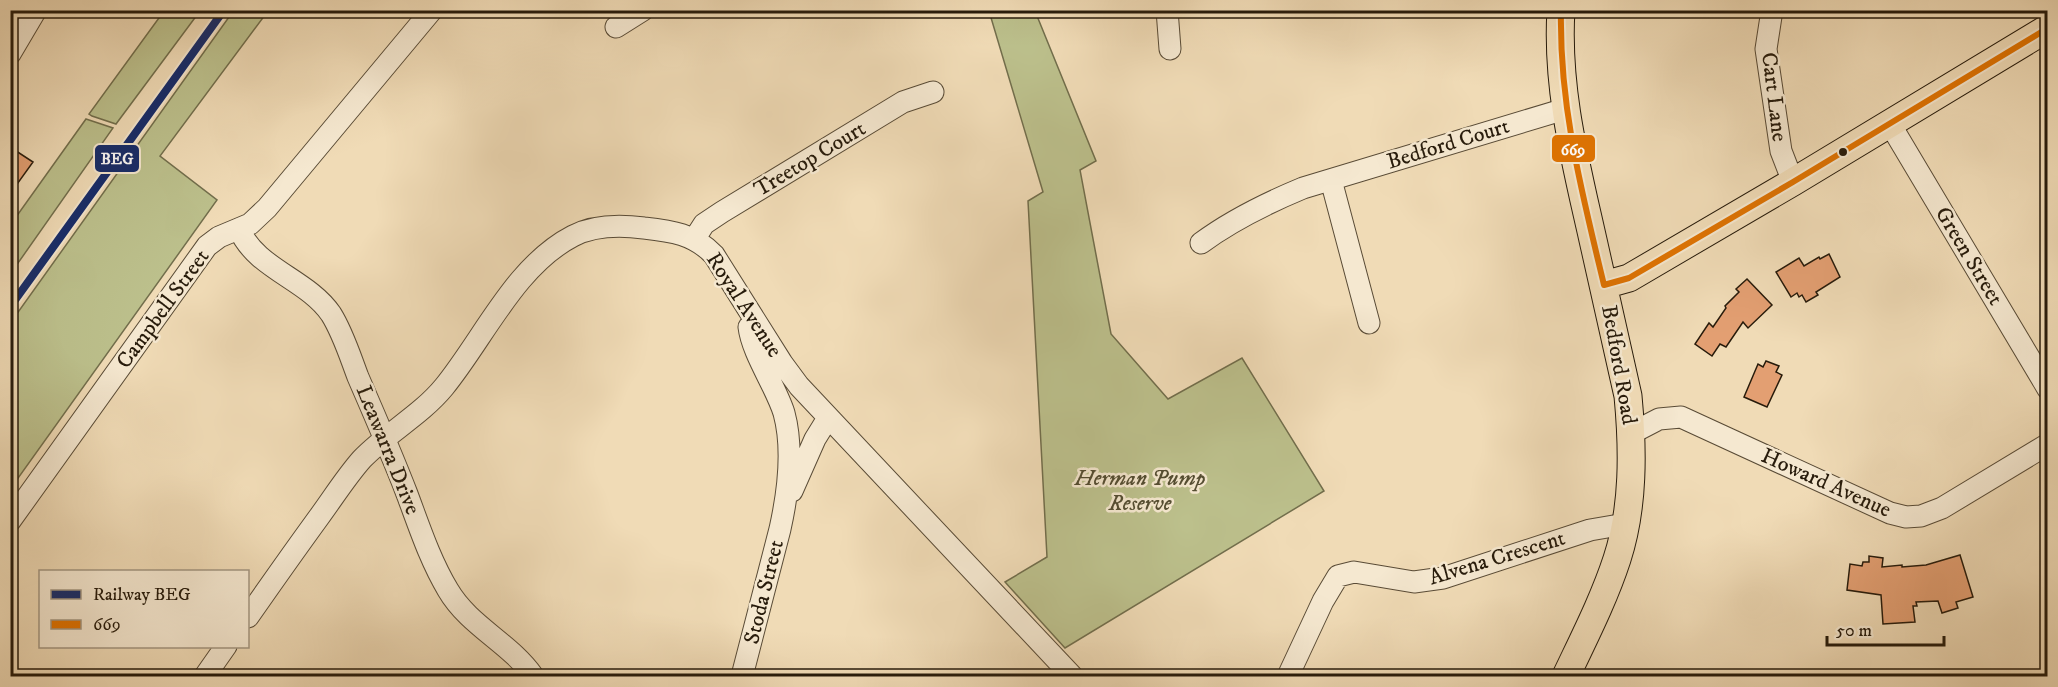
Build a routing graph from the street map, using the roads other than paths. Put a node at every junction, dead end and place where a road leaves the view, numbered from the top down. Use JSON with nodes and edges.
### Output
{"nodes":[{"id":1,"x":36,"y":10,"type":"edge"},
{"id":2,"x":432,"y":10,"type":"edge"},
{"id":3,"x":643,"y":10,"type":"edge"},
{"id":4,"x":1167,"y":10,"type":"edge"},
{"id":5,"x":1561,"y":10,"type":"edge"},
{"id":6,"x":1772,"y":10,"type":"edge"},
{"id":7,"x":616,"y":27,"type":"dead end"},
{"id":8,"x":2048,"y":28,"type":"edge"},
{"id":9,"x":1170,"y":49,"type":"dead end"},
{"id":10,"x":10,"y":54,"type":"edge"},
{"id":11,"x":933,"y":92,"type":"dead end"},
{"id":12,"x":1565,"y":109,"type":"junction"},
{"id":13,"x":1890,"y":124,"type":"junction"},
{"id":14,"x":1331,"y":180,"type":"junction"},
{"id":15,"x":1793,"y":182,"type":"junction"},
{"id":16,"x":239,"y":229,"type":"junction"},
{"id":17,"x":695,"y":238,"type":"junction"},
{"id":18,"x":1201,"y":243,"type":"dead end"},
{"id":19,"x":1604,"y":285,"type":"junction"},
{"id":20,"x":747,"y":307,"type":"junction"},
{"id":21,"x":1369,"y":323,"type":"dead end"},
{"id":22,"x":2048,"y":389,"type":"edge"},
{"id":23,"x":828,"y":418,"type":"junction"},
{"id":24,"x":1632,"y":433,"type":"junction"},
{"id":25,"x":385,"y":440,"type":"junction"},
{"id":26,"x":2048,"y":444,"type":"edge"},
{"id":27,"x":784,"y":508,"type":"junction"},
{"id":28,"x":10,"y":521,"type":"edge"},
{"id":29,"x":1625,"y":524,"type":"junction"},
{"id":30,"x":249,"y":616,"type":"edge"},
{"id":31,"x":225,"y":648,"type":"edge"},
{"id":32,"x":205,"y":676,"type":"edge"},
{"id":33,"x":533,"y":676,"type":"edge"},
{"id":34,"x":742,"y":676,"type":"edge"},
{"id":35,"x":1072,"y":676,"type":"edge"},
{"id":36,"x":1288,"y":676,"type":"edge"},
{"id":37,"x":1566,"y":676,"type":"edge"}],
"edges":[{"from":1,"to":10,"type":"street"},
{"from":2,"to":16,"type":"street","name":"Campbell Street"},
{"from":3,"to":7,"type":"street"},
{"from":4,"to":9,"type":"street"},
{"from":5,"to":12,"type":"main road","name":"Bedford Road"},
{"from":6,"to":15,"type":"street","name":"Cart Lane"},
{"from":8,"to":13,"type":"main road"},
{"from":11,"to":17,"type":"street","name":"Treetop Court"},
{"from":12,"to":14,"type":"street","name":"Bedford Court"},
{"from":12,"to":19,"type":"main road","name":"Bedford Road"},
{"from":13,"to":15,"type":"main road"},
{"from":13,"to":22,"type":"street","name":"Green Street"},
{"from":14,"to":18,"type":"street","name":"Bedford Court"},
{"from":14,"to":21,"type":"street"},
{"from":15,"to":19,"type":"main road"},
{"from":16,"to":25,"type":"street","name":"Leawarra Drive"},
{"from":16,"to":28,"type":"street","name":"Campbell Street"},
{"from":17,"to":20,"type":"street","name":"Royal Avenue"},
{"from":17,"to":25,"type":"street","name":"Royal Avenue"},
{"from":19,"to":24,"type":"main road","name":"Bedford Road"},
{"from":20,"to":23,"type":"street","name":"Royal Avenue"},
{"from":20,"to":27,"type":"street","name":"Stoda Street"},
{"from":23,"to":27,"type":"street","name":"Stoda Street"},
{"from":23,"to":35,"type":"street","name":"Royal Avenue"},
{"from":24,"to":26,"type":"street","name":"Howard Avenue"},
{"from":24,"to":29,"type":"main road","name":"Bedford Road"},
{"from":25,"to":30,"type":"street","name":"Royal Avenue"},
{"from":25,"to":33,"type":"street","name":"Leawarra Drive"},
{"from":27,"to":34,"type":"street","name":"Stoda Street"},
{"from":29,"to":36,"type":"street","name":"Alvena Crescent"},
{"from":29,"to":37,"type":"main road","name":"Bedford Road"},
{"from":31,"to":32,"type":"street"}]}
